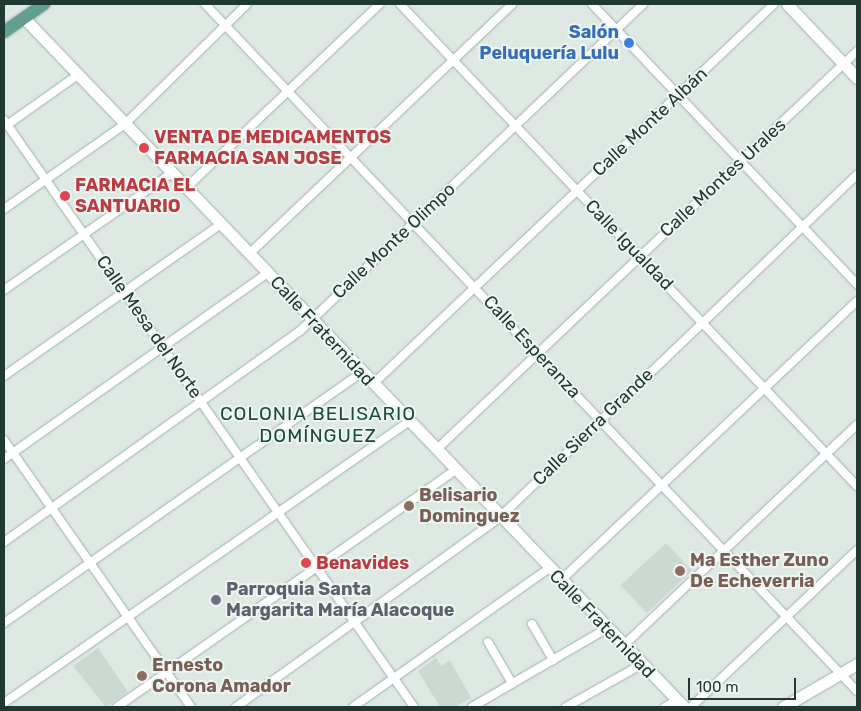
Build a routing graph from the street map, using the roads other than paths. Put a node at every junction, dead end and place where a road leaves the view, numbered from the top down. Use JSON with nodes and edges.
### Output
{"nodes":[{"id":1,"x":44,"y":4,"type":"edge"},
{"id":2,"x":206,"y":4,"type":"edge"},
{"id":3,"x":247,"y":4,"type":"edge"},
{"id":4,"x":380,"y":4,"type":"edge"},
{"id":5,"x":400,"y":4,"type":"edge"},
{"id":6,"x":512,"y":4,"type":"edge"},
{"id":7,"x":592,"y":4,"type":"edge"},
{"id":8,"x":643,"y":4,"type":"edge"},
{"id":9,"x":774,"y":4,"type":"edge"},
{"id":10,"x":787,"y":4,"type":"edge"},
{"id":11,"x":24,"y":18,"type":"junction"},
{"id":12,"x":225,"y":25,"type":"junction"},
{"id":13,"x":617,"y":29,"type":"junction"},
{"id":14,"x":4,"y":32,"type":"edge"},
{"id":15,"x":857,"y":51,"type":"edge"},
{"id":16,"x":452,"y":60,"type":"junction"},
{"id":17,"x":844,"y":64,"type":"junction"},
{"id":18,"x":78,"y":75,"type":"junction"},
{"id":19,"x":857,"y":78,"type":"edge"},
{"id":20,"x":288,"y":90,"type":"junction"},
{"id":21,"x":680,"y":94,"type":"junction"},
{"id":22,"x":6,"y":122,"type":"edge"},
{"id":23,"x":125,"y":124,"type":"junction"},
{"id":24,"x":516,"y":126,"type":"junction"},
{"id":25,"x":350,"y":155,"type":"junction"},
{"id":26,"x":742,"y":160,"type":"junction"},
{"id":27,"x":172,"y":173,"type":"junction"},
{"id":28,"x":857,"y":175,"type":"edge"},
{"id":29,"x":46,"y":180,"type":"junction"},
{"id":30,"x":186,"y":188,"type":"junction"},
{"id":31,"x":577,"y":191,"type":"junction"},
{"id":32,"x":4,"y":209,"type":"edge"},
{"id":33,"x":413,"y":222,"type":"junction"},
{"id":34,"x":221,"y":224,"type":"junction"},
{"id":35,"x":803,"y":226,"type":"junction"},
{"id":36,"x":84,"y":235,"type":"junction"},
{"id":37,"x":249,"y":254,"type":"junction"},
{"id":38,"x":640,"y":257,"type":"junction"},
{"id":39,"x":268,"y":273,"type":"junction"},
{"id":40,"x":857,"y":284,"type":"edge"},
{"id":41,"x":476,"y":287,"type":"junction"},
{"id":42,"x":4,"y":290,"type":"edge"},
{"id":43,"x":125,"y":291,"type":"junction"},
{"id":44,"x":857,"y":301,"type":"edge"},
{"id":45,"x":311,"y":320,"type":"junction"},
{"id":46,"x":703,"y":322,"type":"junction"},
{"id":47,"x":163,"y":347,"type":"junction"},
{"id":48,"x":538,"y":353,"type":"junction"},
{"id":49,"x":362,"y":372,"type":"junction"},
{"id":50,"x":4,"y":376,"type":"edge"},
{"id":51,"x":373,"y":384,"type":"junction"},
{"id":52,"x":765,"y":388,"type":"junction"},
{"id":53,"x":202,"y":402,"type":"junction"},
{"id":54,"x":600,"y":419,"type":"junction"},
{"id":55,"x":409,"y":422,"type":"junction"},
{"id":56,"x":857,"y":425,"type":"edge"},
{"id":57,"x":4,"y":440,"type":"edge"},
{"id":58,"x":436,"y":450,"type":"junction"},
{"id":59,"x":13,"y":453,"type":"junction"},
{"id":60,"x":827,"y":454,"type":"junction"},
{"id":61,"x":240,"y":457,"type":"junction"},
{"id":62,"x":4,"y":460,"type":"edge"},
{"id":63,"x":455,"y":470,"type":"junction"},
{"id":64,"x":663,"y":485,"type":"junction"},
{"id":65,"x":857,"y":486,"type":"edge"},
{"id":66,"x":52,"y":508,"type":"junction"},
{"id":67,"x":278,"y":512,"type":"junction"},
{"id":68,"x":500,"y":518,"type":"junction"},
{"id":69,"x":4,"y":542,"type":"edge"},
{"id":70,"x":725,"y":550,"type":"junction"},
{"id":71,"x":857,"y":550,"type":"edge"},
{"id":72,"x":90,"y":562,"type":"junction"},
{"id":73,"x":317,"y":568,"type":"junction"},
{"id":74,"x":548,"y":569,"type":"junction"},
{"id":75,"x":560,"y":581,"type":"junction"},
{"id":76,"x":787,"y":616,"type":"junction"},
{"id":77,"x":128,"y":617,"type":"junction"},
{"id":78,"x":4,"y":623,"type":"edge"},
{"id":79,"x":356,"y":623,"type":"junction"},
{"id":80,"x":532,"y":624,"type":"dead end"},
{"id":81,"x":606,"y":629,"type":"junction"},
{"id":82,"x":488,"y":642,"type":"dead end"},
{"id":83,"x":623,"y":646,"type":"junction"},
{"id":84,"x":553,"y":660,"type":"junction"},
{"id":85,"x":642,"y":664,"type":"junction"},
{"id":86,"x":857,"y":664,"type":"edge"},
{"id":87,"x":167,"y":673,"type":"junction"},
{"id":88,"x":840,"y":674,"type":"junction"},
{"id":89,"x":394,"y":679,"type":"junction"},
{"id":90,"x":512,"y":683,"type":"junction"},
{"id":91,"x":857,"y":691,"type":"edge"},
{"id":92,"x":4,"y":703,"type":"edge"},
{"id":93,"x":681,"y":704,"type":"edge"},
{"id":94,"x":118,"y":707,"type":"edge"},
{"id":95,"x":191,"y":707,"type":"edge"},
{"id":96,"x":236,"y":707,"type":"edge"},
{"id":97,"x":353,"y":707,"type":"edge"},
{"id":98,"x":414,"y":707,"type":"edge"},
{"id":99,"x":472,"y":707,"type":"edge"},
{"id":100,"x":566,"y":707,"type":"edge"},
{"id":101,"x":665,"y":707,"type":"edge"},
{"id":102,"x":691,"y":707,"type":"edge"},
{"id":103,"x":783,"y":707,"type":"edge"}],
"edges":[{"from":1,"to":11,"type":"main road"},
{"from":2,"to":12,"type":"street","name":"Calle Esperanza"},
{"from":3,"to":12,"type":"street"},
{"from":4,"to":20,"type":"street"},
{"from":5,"to":16,"type":"street","name":"Calle Igualdad"},
{"from":6,"to":16,"type":"street"},
{"from":7,"to":13,"type":"street"},
{"from":8,"to":13,"type":"street","name":"Calle Monte Olimpo"},
{"from":9,"to":21,"type":"street","name":"Calle Monte Albán"},
{"from":10,"to":17,"type":"street"},
{"from":11,"to":14,"type":"main road"},
{"from":11,"to":18,"type":"street","name":"Calle Fraternidad"},
{"from":12,"to":20,"type":"street","name":"Calle Esperanza"},
{"from":12,"to":23,"type":"street"},
{"from":13,"to":21,"type":"street"},
{"from":13,"to":24,"type":"street","name":"Calle Monte Olimpo"},
{"from":15,"to":17,"type":"street","name":"Calle Montes Urales"},
{"from":16,"to":24,"type":"street","name":"Calle Igualdad"},
{"from":16,"to":25,"type":"street"},
{"from":17,"to":19,"type":"street"},
{"from":17,"to":26,"type":"street","name":"Calle Montes Urales"},
{"from":18,"to":22,"type":"street"},
{"from":18,"to":23,"type":"street","name":"Calle Fraternidad"},
{"from":20,"to":25,"type":"street","name":"Calle Esperanza"},
{"from":20,"to":30,"type":"street"},
{"from":21,"to":26,"type":"street"},
{"from":21,"to":31,"type":"street","name":"Calle Monte Albán"},
{"from":22,"to":29,"type":"street","name":"Calle Mesa del Norte"},
{"from":23,"to":27,"type":"street","name":"Calle Fraternidad"},
{"from":23,"to":29,"type":"street"},
{"from":24,"to":31,"type":"street","name":"Calle Igualdad"},
{"from":24,"to":33,"type":"street","name":"Calle Monte Olimpo"},
{"from":25,"to":33,"type":"street","name":"Calle Esperanza"},
{"from":25,"to":37,"type":"street"},
{"from":26,"to":35,"type":"street"},
{"from":26,"to":38,"type":"street","name":"Calle Montes Urales"},
{"from":27,"to":30,"type":"street","name":"Calle Fraternidad"},
{"from":27,"to":36,"type":"street"},
{"from":28,"to":35,"type":"street","name":"Calle Sierra Grande"},
{"from":29,"to":32,"type":"street"},
{"from":29,"to":36,"type":"street","name":"Calle Mesa del Norte"},
{"from":30,"to":34,"type":"street","name":"Calle Fraternidad"},
{"from":31,"to":38,"type":"street","name":"Calle Igualdad"},
{"from":31,"to":41,"type":"street","name":"Calle Monte Albán"},
{"from":33,"to":41,"type":"street","name":"Calle Esperanza"},
{"from":33,"to":45,"type":"street","name":"Calle Monte Olimpo"},
{"from":34,"to":37,"type":"street","name":"Calle Fraternidad"},
{"from":34,"to":43,"type":"street"},
{"from":35,"to":40,"type":"street"},
{"from":35,"to":46,"type":"street","name":"Calle Sierra Grande"},
{"from":36,"to":42,"type":"street"},
{"from":36,"to":43,"type":"street","name":"Calle Mesa del Norte"},
{"from":37,"to":39,"type":"street","name":"Calle Fraternidad"},
{"from":38,"to":46,"type":"street","name":"Calle Igualdad"},
{"from":38,"to":48,"type":"street","name":"Calle Montes Urales"},
{"from":39,"to":45,"type":"street","name":"Calle Fraternidad"},
{"from":39,"to":47,"type":"street"},
{"from":41,"to":48,"type":"street","name":"Calle Esperanza"},
{"from":41,"to":51,"type":"street","name":"Calle Monte Albán"},
{"from":43,"to":47,"type":"street","name":"Calle Mesa del Norte"},
{"from":43,"to":50,"type":"street"},
{"from":44,"to":52,"type":"street"},
{"from":45,"to":49,"type":"street","name":"Calle Fraternidad"},
{"from":45,"to":53,"type":"street","name":"Calle Monte Olimpo"},
{"from":46,"to":52,"type":"street","name":"Calle Igualdad"},
{"from":46,"to":54,"type":"street","name":"Calle Sierra Grande"},
{"from":47,"to":53,"type":"street","name":"Calle Mesa del Norte"},
{"from":47,"to":59,"type":"street"},
{"from":48,"to":54,"type":"street","name":"Calle Esperanza"},
{"from":48,"to":58,"type":"street","name":"Calle Montes Urales"},
{"from":49,"to":51,"type":"street","name":"Calle Fraternidad"},
{"from":49,"to":61,"type":"street"},
{"from":51,"to":55,"type":"street","name":"Calle Fraternidad"},
{"from":52,"to":60,"type":"street","name":"Calle Igualdad"},
{"from":52,"to":64,"type":"street"},
{"from":53,"to":61,"type":"street","name":"Calle Mesa del Norte"},
{"from":53,"to":66,"type":"street","name":"Calle Monte Olimpo"},
{"from":54,"to":64,"type":"street","name":"Calle Esperanza"},
{"from":54,"to":68,"type":"street","name":"Calle Sierra Grande"},
{"from":55,"to":58,"type":"street","name":"Calle Fraternidad"},
{"from":55,"to":67,"type":"street"},
{"from":56,"to":60,"type":"street"},
{"from":57,"to":59,"type":"street"},
{"from":58,"to":63,"type":"street","name":"Calle Fraternidad"},
{"from":59,"to":62,"type":"street"},
{"from":59,"to":66,"type":"street"},
{"from":60,"to":65,"type":"street","name":"Calle Igualdad"},
{"from":60,"to":70,"type":"street"},
{"from":61,"to":67,"type":"street","name":"Calle Mesa del Norte"},
{"from":61,"to":72,"type":"street"},
{"from":63,"to":68,"type":"street","name":"Calle Fraternidad"},
{"from":63,"to":73,"type":"street"},
{"from":64,"to":70,"type":"street","name":"Calle Esperanza"},
{"from":64,"to":75,"type":"street"},
{"from":66,"to":69,"type":"street","name":"Calle Monte Olimpo"},
{"from":66,"to":72,"type":"street"},
{"from":67,"to":73,"type":"street","name":"Calle Mesa del Norte"},
{"from":67,"to":77,"type":"street"},
{"from":68,"to":74,"type":"street","name":"Calle Fraternidad"},
{"from":68,"to":79,"type":"street","name":"Calle Sierra Grande"},
{"from":70,"to":76,"type":"street","name":"Calle Esperanza"},
{"from":70,"to":83,"type":"street"},
{"from":71,"to":76,"type":"street"},
{"from":72,"to":77,"type":"street"},
{"from":72,"to":78,"type":"street"},
{"from":73,"to":79,"type":"street","name":"Calle Mesa del Norte"},
{"from":73,"to":87,"type":"street"},
{"from":74,"to":75,"type":"street","name":"Calle Fraternidad"},
{"from":74,"to":89,"type":"street"},
{"from":75,"to":81,"type":"street","name":"Calle Fraternidad"},
{"from":76,"to":88,"type":"street","name":"Calle Esperanza"},
{"from":76,"to":102,"type":"street"},
{"from":77,"to":87,"type":"street"},
{"from":77,"to":92,"type":"street"},
{"from":79,"to":89,"type":"street","name":"Calle Mesa del Norte"},
{"from":79,"to":96,"type":"street","name":"Calle Sierra Grande"},
{"from":80,"to":84,"type":"street"},
{"from":81,"to":83,"type":"street","name":"Calle Fraternidad"},
{"from":81,"to":84,"type":"street"},
{"from":82,"to":90,"type":"street"},
{"from":83,"to":85,"type":"street","name":"Calle Fraternidad"},
{"from":84,"to":90,"type":"street"},
{"from":85,"to":93,"type":"street","name":"Calle Fraternidad"},
{"from":85,"to":100,"type":"street"},
{"from":86,"to":88,"type":"street"},
{"from":87,"to":94,"type":"street"},
{"from":87,"to":95,"type":"street"},
{"from":88,"to":91,"type":"street","name":"Calle Esperanza"},
{"from":88,"to":103,"type":"street"},
{"from":89,"to":97,"type":"street"},
{"from":89,"to":98,"type":"street","name":"Calle Mesa del Norte"},
{"from":90,"to":99,"type":"street"},
{"from":93,"to":101,"type":"street"}]}
